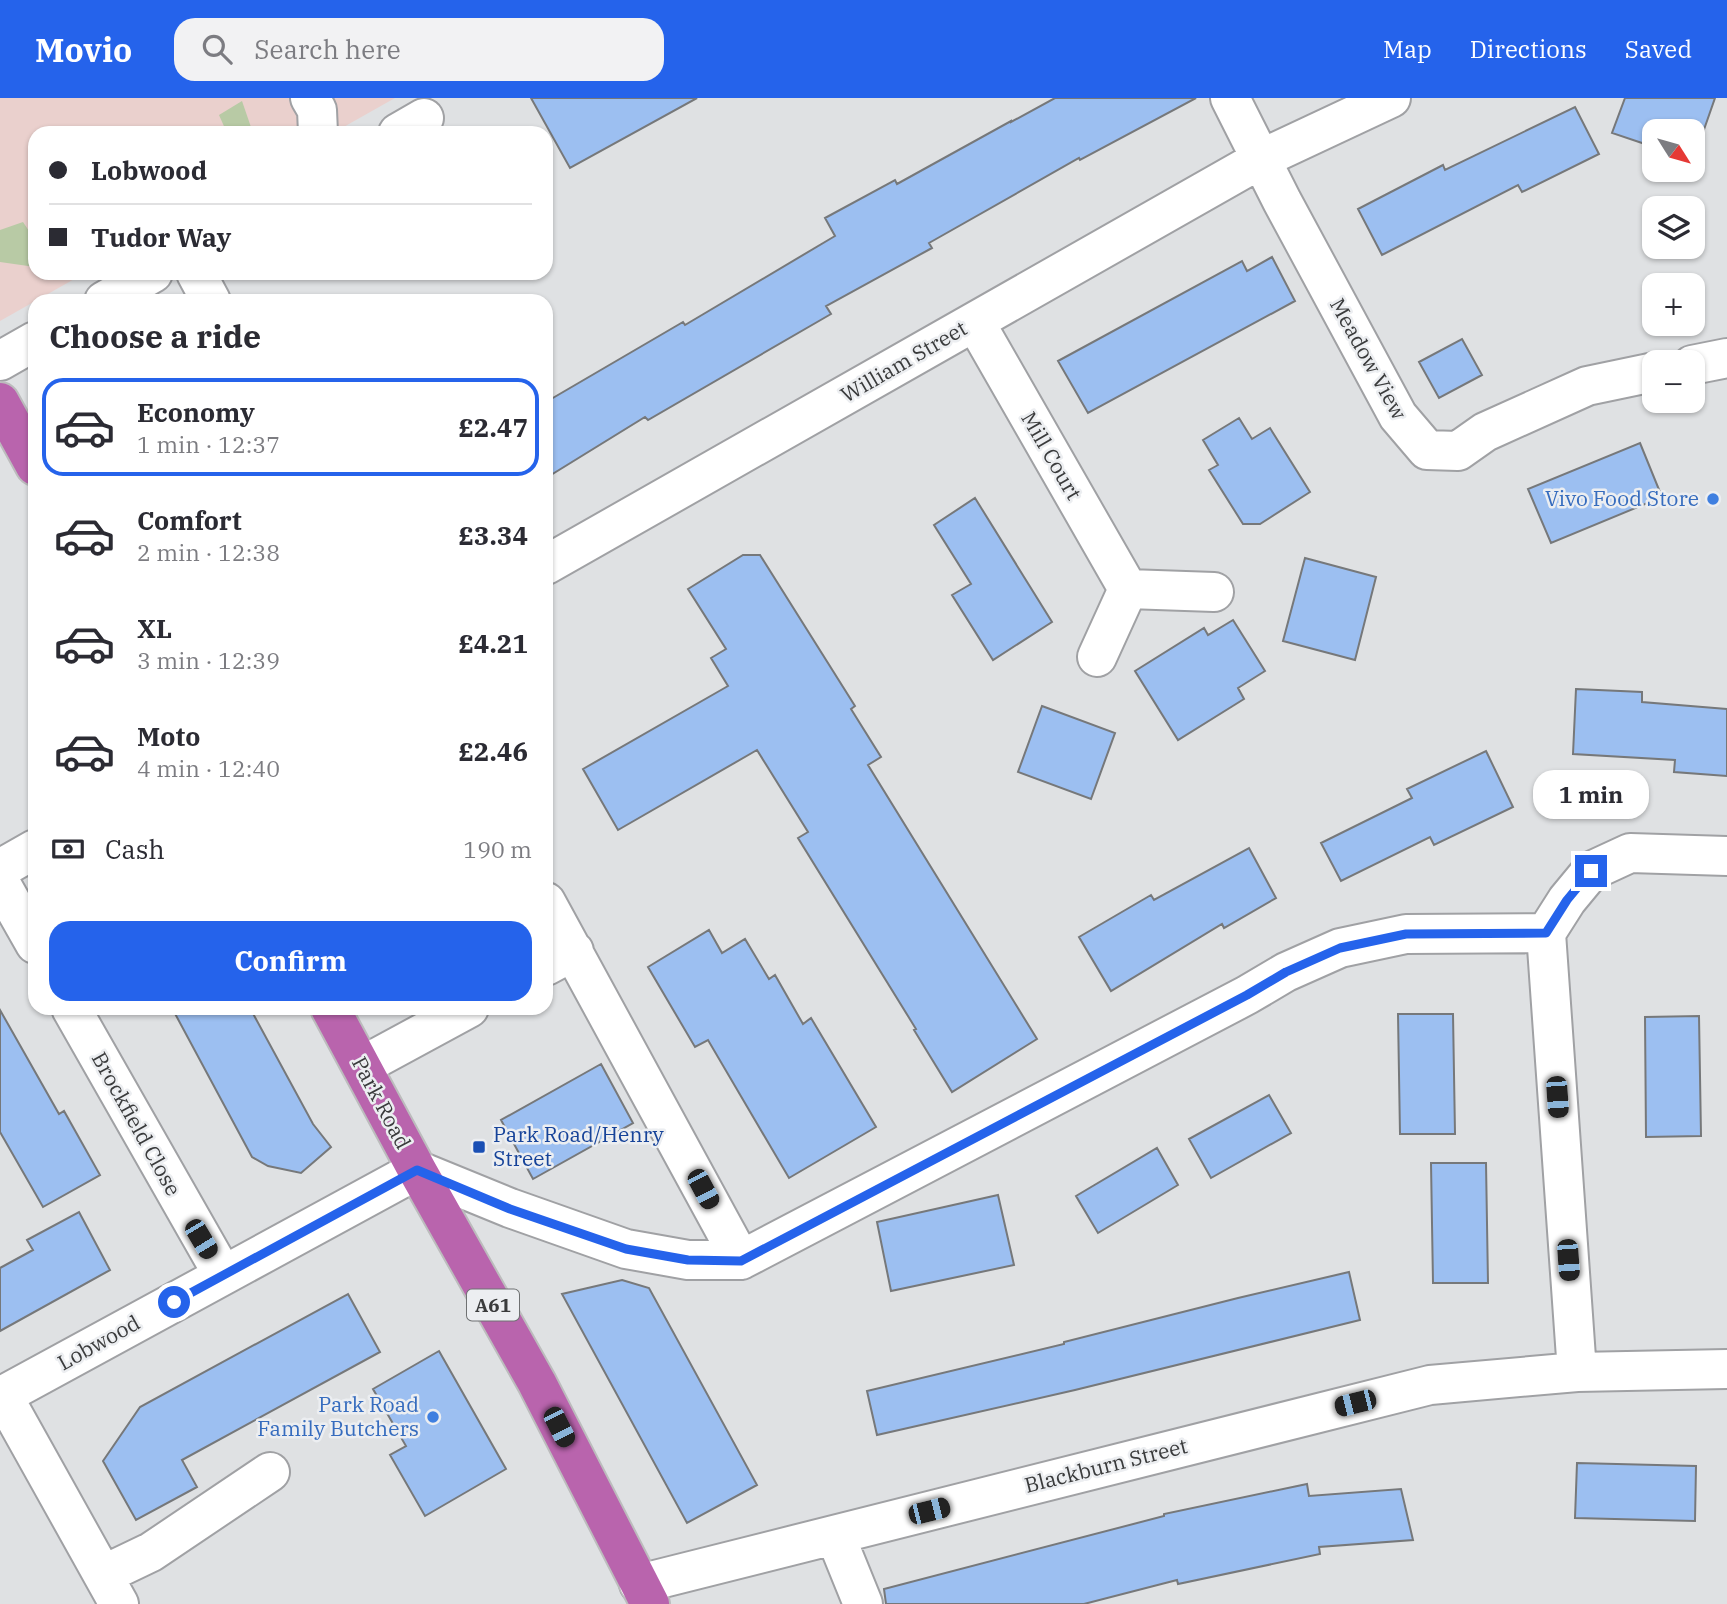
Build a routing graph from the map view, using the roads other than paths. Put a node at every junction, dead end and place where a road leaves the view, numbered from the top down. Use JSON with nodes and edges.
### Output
{"nodes":[{"id":1,"x":310,"y":98,"type":"edge"},
{"id":2,"x":1230,"y":98,"type":"edge"},
{"id":3,"x":1391,"y":98,"type":"edge"},
{"id":4,"x":318,"y":126,"type":"edge"},
{"id":5,"x":1261,"y":159,"type":"junction"},
{"id":6,"x":140,"y":280,"type":"edge"},
{"id":7,"x":116,"y":294,"type":"edge"},
{"id":8,"x":975,"y":322,"type":"junction"},
{"id":9,"x":28,"y":345,"type":"edge"},
{"id":10,"x":1727,"y":358,"type":"edge"},
{"id":11,"x":0,"y":361,"type":"edge"},
{"id":12,"x":1705,"y":362,"type":"edge"},
{"id":13,"x":1642,"y":375,"type":"edge"},
{"id":14,"x":5,"y":423,"type":"edge"},
{"id":15,"x":28,"y":456,"type":"edge"},
{"id":16,"x":553,"y":561,"type":"edge"},
{"id":17,"x":1128,"y":589,"type":"junction"},
{"id":18,"x":1214,"y":592,"type":"dead end"},
{"id":19,"x":1097,"y":657,"type":"dead end"},
{"id":20,"x":28,"y":853,"type":"edge"},
{"id":21,"x":1727,"y":856,"type":"edge"},
{"id":22,"x":0,"y":869,"type":"edge"},
{"id":23,"x":0,"y":882,"type":"edge"},
{"id":24,"x":553,"y":930,"type":"edge"},
{"id":25,"x":28,"y":932,"type":"edge"},
{"id":26,"x":1546,"y":933,"type":"junction"},
{"id":27,"x":560,"y":959,"type":"edge"},
{"id":28,"x":75,"y":1015,"type":"edge"},
{"id":29,"x":334,"y":1015,"type":"edge"},
{"id":30,"x":457,"y":1015,"type":"edge"},
{"id":31,"x":362,"y":1066,"type":"junction"},
{"id":32,"x":417,"y":1170,"type":"junction"},
{"id":33,"x":741,"y":1261,"type":"junction"},
{"id":34,"x":223,"y":1275,"type":"junction"},
{"id":35,"x":1727,"y":1369,"type":"edge"},
{"id":36,"x":1577,"y":1372,"type":"junction"},
{"id":37,"x":2,"y":1396,"type":"edge"},
{"id":38,"x":270,"y":1472,"type":"dead end"},
{"id":39,"x":835,"y":1535,"type":"junction"},
{"id":40,"x":111,"y":1589,"type":"edge"},
{"id":41,"x":645,"y":1594,"type":"edge"},
{"id":42,"x":863,"y":1604,"type":"edge"}],
"edges":[{"from":1,"to":4,"type":"street"},
{"from":2,"to":5,"type":"street","name":"Meadow View"},
{"from":3,"to":5,"type":"street","name":"William Street"},
{"from":5,"to":8,"type":"street","name":"William Street"},
{"from":5,"to":13,"type":"street","name":"Meadow View"},
{"from":6,"to":7,"type":"street"},
{"from":8,"to":16,"type":"street","name":"William Street"},
{"from":8,"to":17,"type":"street","name":"Mill Court"},
{"from":9,"to":11,"type":"street"},
{"from":10,"to":12,"type":"street"},
{"from":14,"to":15,"type":"highway"},
{"from":17,"to":18,"type":"street"},
{"from":17,"to":19,"type":"street"},
{"from":20,"to":22,"type":"street"},
{"from":21,"to":26,"type":"street"},
{"from":23,"to":25,"type":"street"},
{"from":24,"to":27,"type":"street"},
{"from":26,"to":33,"type":"street"},
{"from":26,"to":36,"type":"street"},
{"from":27,"to":33,"type":"street"},
{"from":28,"to":34,"type":"street","name":"Brockfield Close"},
{"from":29,"to":31,"type":"highway","name":"Park Road","number":"A61"},
{"from":30,"to":31,"type":"street"},
{"from":31,"to":32,"type":"highway","name":"Park Road","number":"A61"},
{"from":32,"to":33,"type":"street"},
{"from":32,"to":34,"type":"street","name":"Lobwood"},
{"from":32,"to":41,"type":"highway","name":"Park Road","number":"A61"},
{"from":34,"to":37,"type":"street","name":"Lobwood"},
{"from":35,"to":36,"type":"street","name":"Blackburn Street"},
{"from":36,"to":39,"type":"street","name":"Blackburn Street"},
{"from":37,"to":40,"type":"street","name":"Lobwood"},
{"from":38,"to":40,"type":"street","name":"Lobwood"},
{"from":39,"to":41,"type":"street","name":"Blackburn Street"},
{"from":39,"to":42,"type":"street"}]}
